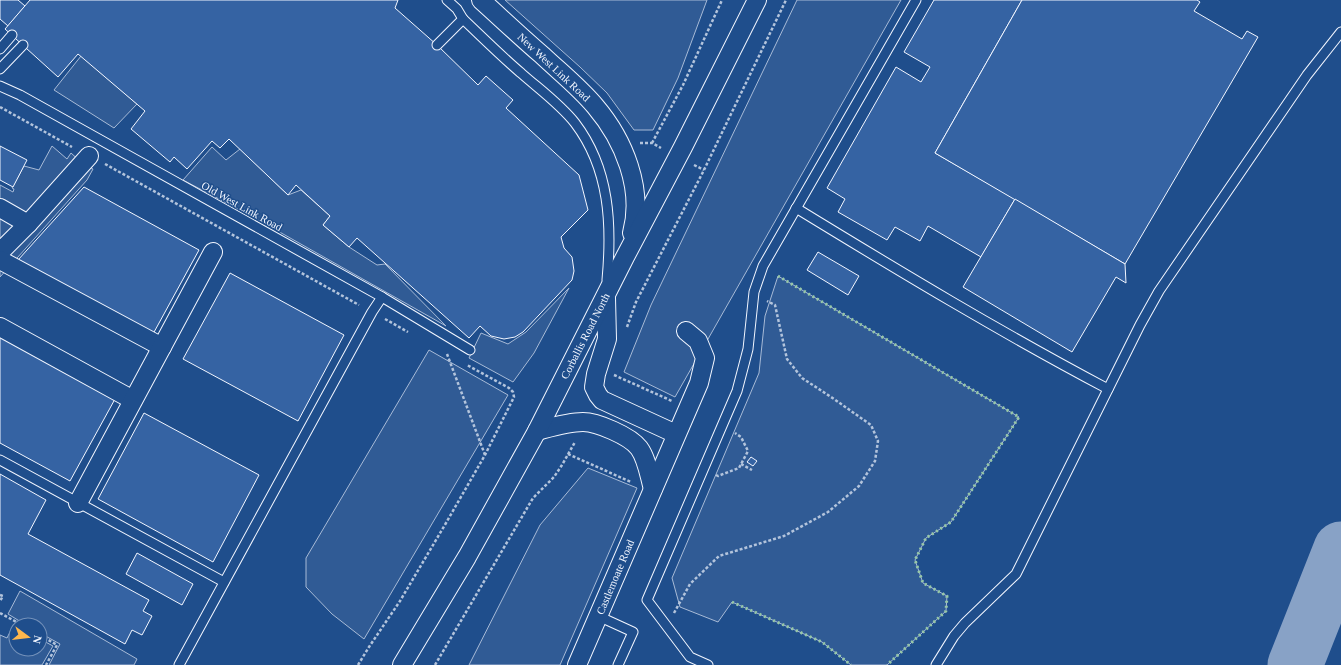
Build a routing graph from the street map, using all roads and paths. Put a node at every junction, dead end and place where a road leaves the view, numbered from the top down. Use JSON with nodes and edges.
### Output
{"nodes":[{"id":1,"x":447,"y":0,"type":"edge"},
{"id":2,"x":481,"y":0,"type":"edge"},
{"id":3,"x":722,"y":0,"type":"edge"},
{"id":4,"x":757,"y":0,"type":"edge"},
{"id":5,"x":786,"y":0,"type":"edge"},
{"id":6,"x":916,"y":0,"type":"edge"},
{"id":7,"x":463,"y":19,"type":"junction"},
{"id":8,"x":1341,"y":32,"type":"edge"},
{"id":9,"x":12,"y":35,"type":"dead end"},
{"id":10,"x":23,"y":45,"type":"dead end"},
{"id":11,"x":437,"y":45,"type":"dead end"},
{"id":12,"x":0,"y":49,"type":"edge"},
{"id":13,"x":0,"y":69,"type":"edge"},
{"id":14,"x":0,"y":86,"type":"edge"},
{"id":15,"x":0,"y":107,"type":"edge"},
{"id":16,"x":656,"y":145,"type":"dead end"},
{"id":17,"x":89,"y":156,"type":"junction"},
{"id":18,"x":697,"y":166,"type":"dead end"},
{"id":19,"x":704,"y":170,"type":"junction"},
{"id":20,"x":0,"y":208,"type":"edge"},
{"id":21,"x":796,"y":208,"type":"junction"},
{"id":22,"x":28,"y":224,"type":"junction"},
{"id":23,"x":0,"y":252,"type":"edge"},
{"id":24,"x":213,"y":252,"type":"dead end"},
{"id":25,"x":624,"y":257,"type":"junction"},
{"id":26,"x":0,"y":260,"type":"edge"},
{"id":27,"x":754,"y":292,"type":"junction"},
{"id":28,"x":606,"y":295,"type":"junction"},
{"id":29,"x":382,"y":297,"type":"junction"},
{"id":30,"x":352,"y":301,"type":"dead end"},
{"id":31,"x":386,"y":320,"type":"dead end"},
{"id":32,"x":0,"y":327,"type":"edge"},
{"id":33,"x":626,"y":329,"type":"dead end"},
{"id":34,"x":686,"y":330,"type":"dead end"},
{"id":35,"x":413,"y":335,"type":"dead end"},
{"id":36,"x":162,"y":346,"type":"junction"},
{"id":37,"x":470,"y":350,"type":"dead end"},
{"id":38,"x":452,"y":356,"type":"dead end"},
{"id":39,"x":463,"y":362,"type":"dead end"},
{"id":40,"x":608,"y":372,"type":"dead end"},
{"id":41,"x":1108,"y":389,"type":"junction"},
{"id":42,"x":133,"y":400,"type":"junction"},
{"id":43,"x":688,"y":408,"type":"junction"},
{"id":44,"x":723,"y":425,"type":"junction"},
{"id":45,"x":537,"y":431,"type":"junction"},
{"id":46,"x":676,"y":434,"type":"junction"},
{"id":47,"x":577,"y":438,"type":"dead end"},
{"id":48,"x":568,"y":454,"type":"junction"},
{"id":49,"x":485,"y":455,"type":"junction"},
{"id":50,"x":0,"y":460,"type":"edge"},
{"id":51,"x":741,"y":464,"type":"junction"},
{"id":52,"x":703,"y":470,"type":"junction"},
{"id":53,"x":752,"y":470,"type":"dead end"},
{"id":54,"x":653,"y":490,"type":"junction"},
{"id":55,"x":78,"y":503,"type":"junction"},
{"id":56,"x":224,"y":582,"type":"junction"},
{"id":57,"x":0,"y":595,"type":"edge"},
{"id":58,"x":0,"y":601,"type":"edge"},
{"id":59,"x":598,"y":616,"type":"junction"},
{"id":60,"x":672,"y":617,"type":"dead end"},
{"id":61,"x":48,"y":640,"type":"edge"},
{"id":62,"x":46,"y":665,"type":"edge"},
{"id":63,"x":179,"y":665,"type":"edge"},
{"id":64,"x":358,"y":665,"type":"edge"},
{"id":65,"x":402,"y":665,"type":"edge"},
{"id":66,"x":435,"y":665,"type":"edge"},
{"id":67,"x":576,"y":665,"type":"edge"},
{"id":68,"x":618,"y":665,"type":"edge"},
{"id":69,"x":708,"y":665,"type":"edge"},
{"id":70,"x":936,"y":665,"type":"edge"}],
"edges":[{"from":1,"to":7,"type":"lane"},
{"from":2,"to":25,"type":"street","name":"New West Link Road"},
{"from":3,"to":16,"type":"path"},
{"from":4,"to":25,"type":"street","name":"Corballis Road North"},
{"from":5,"to":19,"type":"path"},
{"from":6,"to":21,"type":"lane"},
{"from":7,"to":11,"type":"lane"},
{"from":7,"to":28,"type":"lane"},
{"from":8,"to":41,"type":"lane"},
{"from":9,"to":12,"type":"lane"},
{"from":10,"to":13,"type":"lane"},
{"from":14,"to":29,"type":"lane","name":"Old West Link Road"},
{"from":15,"to":17,"type":"path"},
{"from":17,"to":22,"type":"street"},
{"from":17,"to":30,"type":"path"},
{"from":18,"to":19,"type":"path"},
{"from":19,"to":33,"type":"path"},
{"from":20,"to":22,"type":"street"},
{"from":21,"to":27,"type":"lane"},
{"from":21,"to":41,"type":"lane"},
{"from":22,"to":23,"type":"street"},
{"from":24,"to":36,"type":"street"},
{"from":25,"to":28,"type":"street","name":"Corballis Road North"},
{"from":26,"to":36,"type":"street"},
{"from":27,"to":44,"type":"lane"},
{"from":27,"to":60,"type":"path"},
{"from":28,"to":45,"type":"street","name":"Corballis Road North"},
{"from":28,"to":46,"type":"street"},
{"from":29,"to":37,"type":"lane","name":"Old West Link Road"},
{"from":29,"to":56,"type":"lane"},
{"from":31,"to":35,"type":"path"},
{"from":32,"to":42,"type":"street"},
{"from":34,"to":43,"type":"street","name":"Castlemoate Road"},
{"from":36,"to":42,"type":"street"},
{"from":38,"to":49,"type":"path"},
{"from":39,"to":49,"type":"path"},
{"from":40,"to":43,"type":"path"},
{"from":41,"to":70,"type":"lane"},
{"from":42,"to":55,"type":"street"},
{"from":43,"to":46,"type":"street","name":"Castlemoate Road"},
{"from":44,"to":51,"type":"path"},
{"from":44,"to":52,"type":"lane"},
{"from":45,"to":54,"type":"street"},
{"from":45,"to":65,"type":"street","name":"Corballis Road North"},
{"from":46,"to":54,"type":"street","name":"Castlemoate Road"},
{"from":47,"to":48,"type":"path"},
{"from":48,"to":54,"type":"path"},
{"from":48,"to":66,"type":"path"},
{"from":49,"to":64,"type":"path"},
{"from":50,"to":55,"type":"lane"},
{"from":51,"to":52,"type":"path"},
{"from":51,"to":53,"type":"path"},
{"from":52,"to":69,"type":"lane"},
{"from":54,"to":59,"type":"street","name":"Castlemoate Road"},
{"from":55,"to":56,"type":"lane"},
{"from":56,"to":63,"type":"lane"},
{"from":57,"to":58,"type":"path"},
{"from":59,"to":67,"type":"street","name":"Castlemoate Road"},
{"from":59,"to":68,"type":"lane"},
{"from":61,"to":62,"type":"path"}]}
